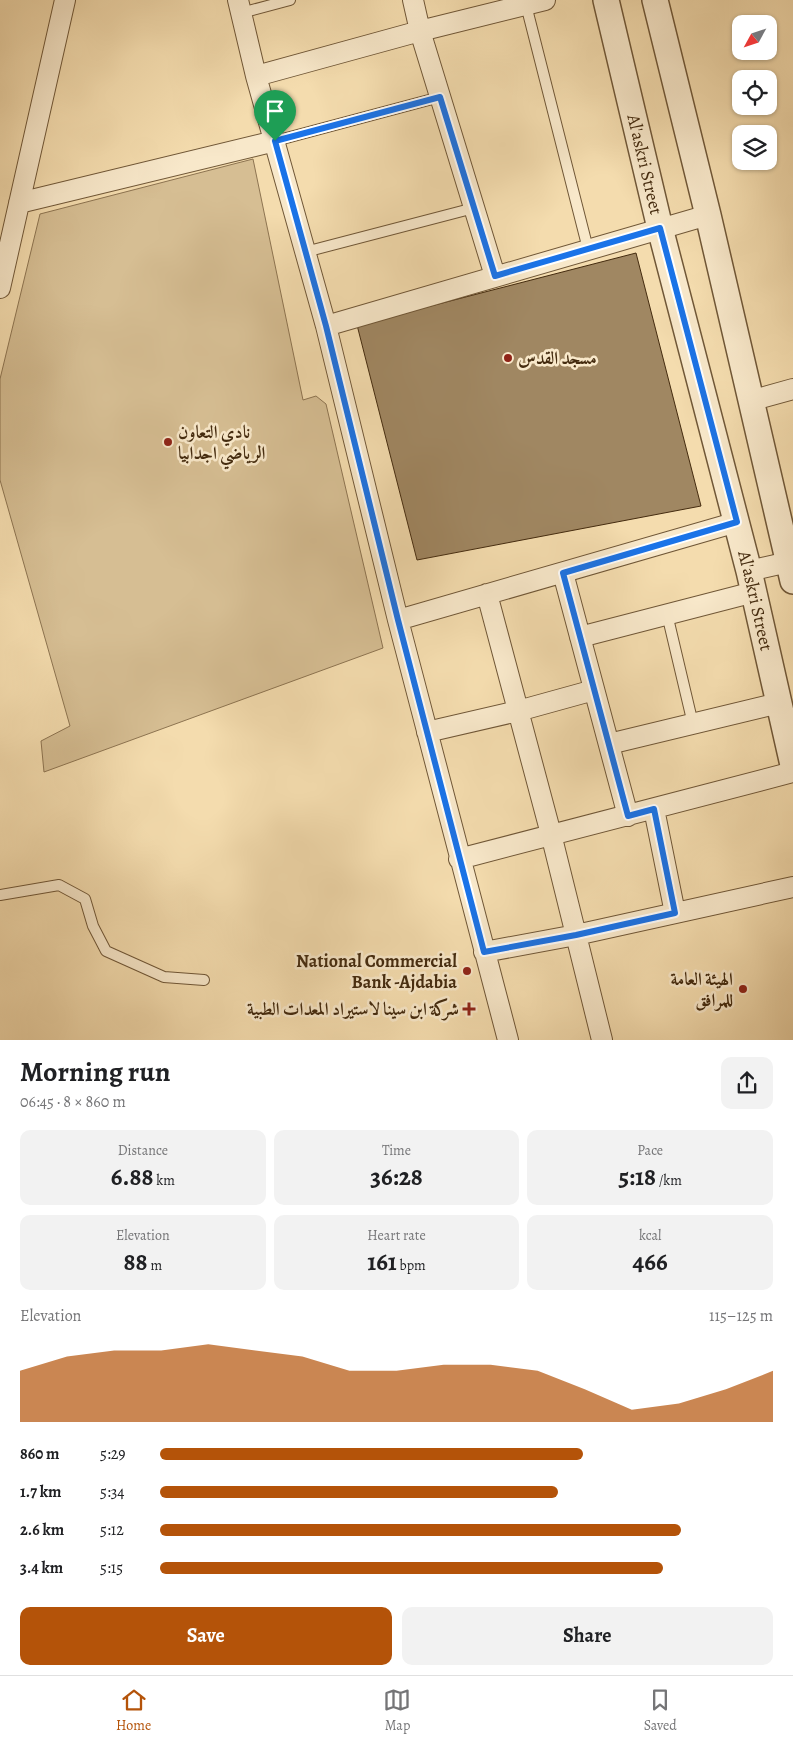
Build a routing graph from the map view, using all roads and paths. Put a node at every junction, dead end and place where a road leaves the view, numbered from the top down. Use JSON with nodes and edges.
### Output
{"nodes":[{"id":1,"x":65,"y":0,"type":"edge"},
{"id":2,"x":290,"y":0,"type":"edge"},
{"id":3,"x":413,"y":0,"type":"edge"},
{"id":4,"x":606,"y":0,"type":"edge"},
{"id":5,"x":655,"y":0,"type":"edge"},
{"id":6,"x":535,"y":2,"type":"edge"},
{"id":7,"x":239,"y":6,"type":"edge"},
{"id":8,"x":420,"y":31,"type":"junction"},
{"id":9,"x":256,"y":76,"type":"junction"},
{"id":10,"x":440,"y":97,"type":"junction"},
{"id":11,"x":275,"y":141,"type":"junction"},
{"id":12,"x":19,"y":204,"type":"junction"},
{"id":13,"x":474,"y":208,"type":"junction"},
{"id":14,"x":708,"y":215,"type":"junction"},
{"id":15,"x":660,"y":228,"type":"junction"},
{"id":16,"x":588,"y":249,"type":"junction"},
{"id":17,"x":305,"y":252,"type":"junction"},
{"id":18,"x":495,"y":276,"type":"junction"},
{"id":19,"x":0,"y":288,"type":"edge"},
{"id":20,"x":326,"y":326,"type":"junction"},
{"id":21,"x":793,"y":389,"type":"edge"},
{"id":22,"x":750,"y":401,"type":"junction"},
{"id":23,"x":737,"y":522,"type":"junction"},
{"id":24,"x":791,"y":568,"type":"edge"},
{"id":25,"x":563,"y":573,"type":"junction"},
{"id":26,"x":752,"y":582,"type":"junction"},
{"id":27,"x":486,"y":594,"type":"junction"},
{"id":28,"x":667,"y":614,"type":"junction"},
{"id":29,"x":398,"y":620,"type":"junction"},
{"id":30,"x":580,"y":637,"type":"junction"},
{"id":31,"x":594,"y":690,"type":"junction"},
{"id":32,"x":779,"y":703,"type":"junction"},
{"id":33,"x":518,"y":711,"type":"junction"},
{"id":34,"x":693,"y":724,"type":"junction"},
{"id":35,"x":427,"y":732,"type":"junction"},
{"id":36,"x":609,"y":744,"type":"junction"},
{"id":37,"x":793,"y":765,"type":"edge"},
{"id":38,"x":793,"y":772,"type":"edge"},
{"id":39,"x":654,"y":809,"type":"junction"},
{"id":40,"x":628,"y":816,"type":"junction"},
{"id":41,"x":551,"y":834,"type":"junction"},
{"id":42,"x":459,"y":859,"type":"junction"},
{"id":43,"x":793,"y":887,"type":"edge"},
{"id":44,"x":0,"y":895,"type":"edge"},
{"id":45,"x":675,"y":913,"type":"junction"},
{"id":46,"x":576,"y":935,"type":"junction"},
{"id":47,"x":484,"y":952,"type":"junction"},
{"id":48,"x":204,"y":980,"type":"dead end"},
{"id":49,"x":508,"y":1040,"type":"edge"},
{"id":50,"x":602,"y":1040,"type":"edge"}],
"edges":[{"from":1,"to":12,"type":"street"},
{"from":2,"to":7,"type":"lane"},
{"from":3,"to":8,"type":"street"},
{"from":4,"to":15,"type":"street","name":"Al'askri Street"},
{"from":5,"to":14,"type":"street"},
{"from":6,"to":8,"type":"street"},
{"from":6,"to":16,"type":"lane"},
{"from":7,"to":9,"type":"street"},
{"from":8,"to":9,"type":"street"},
{"from":8,"to":10,"type":"street"},
{"from":9,"to":11,"type":"street"},
{"from":10,"to":11,"type":"lane"},
{"from":10,"to":13,"type":"street"},
{"from":11,"to":12,"type":"street"},
{"from":11,"to":17,"type":"street"},
{"from":12,"to":19,"type":"street"},
{"from":13,"to":17,"type":"lane"},
{"from":13,"to":18,"type":"street"},
{"from":14,"to":15,"type":"street"},
{"from":14,"to":22,"type":"street"},
{"from":15,"to":16,"type":"street"},
{"from":15,"to":23,"type":"street","name":"Al'askri Street"},
{"from":16,"to":18,"type":"street"},
{"from":17,"to":20,"type":"street"},
{"from":18,"to":20,"type":"street"},
{"from":20,"to":29,"type":"street"},
{"from":21,"to":22,"type":"street"},
{"from":22,"to":24,"type":"street"},
{"from":23,"to":25,"type":"street"},
{"from":23,"to":26,"type":"street","name":"Al'askri Street"},
{"from":24,"to":26,"type":"street"},
{"from":25,"to":27,"type":"street"},
{"from":25,"to":30,"type":"street"},
{"from":26,"to":28,"type":"street"},
{"from":26,"to":32,"type":"street","name":"Al'askri Street"},
{"from":27,"to":29,"type":"street"},
{"from":27,"to":33,"type":"street"},
{"from":28,"to":30,"type":"street"},
{"from":28,"to":34,"type":"lane"},
{"from":29,"to":35,"type":"street"},
{"from":30,"to":31,"type":"street"},
{"from":31,"to":33,"type":"street"},
{"from":31,"to":36,"type":"street"},
{"from":32,"to":34,"type":"street"},
{"from":32,"to":37,"type":"street","name":"Al'askri Street"},
{"from":33,"to":35,"type":"street"},
{"from":33,"to":41,"type":"street"},
{"from":34,"to":36,"type":"street"},
{"from":35,"to":42,"type":"street"},
{"from":36,"to":40,"type":"street"},
{"from":38,"to":39,"type":"street"},
{"from":39,"to":40,"type":"street"},
{"from":39,"to":45,"type":"street"},
{"from":40,"to":41,"type":"street"},
{"from":41,"to":42,"type":"street"},
{"from":41,"to":46,"type":"street"},
{"from":42,"to":47,"type":"street"},
{"from":43,"to":45,"type":"street"},
{"from":44,"to":48,"type":"lane"},
{"from":45,"to":46,"type":"street"},
{"from":46,"to":47,"type":"street"},
{"from":46,"to":50,"type":"street"},
{"from":47,"to":49,"type":"street"}]}
